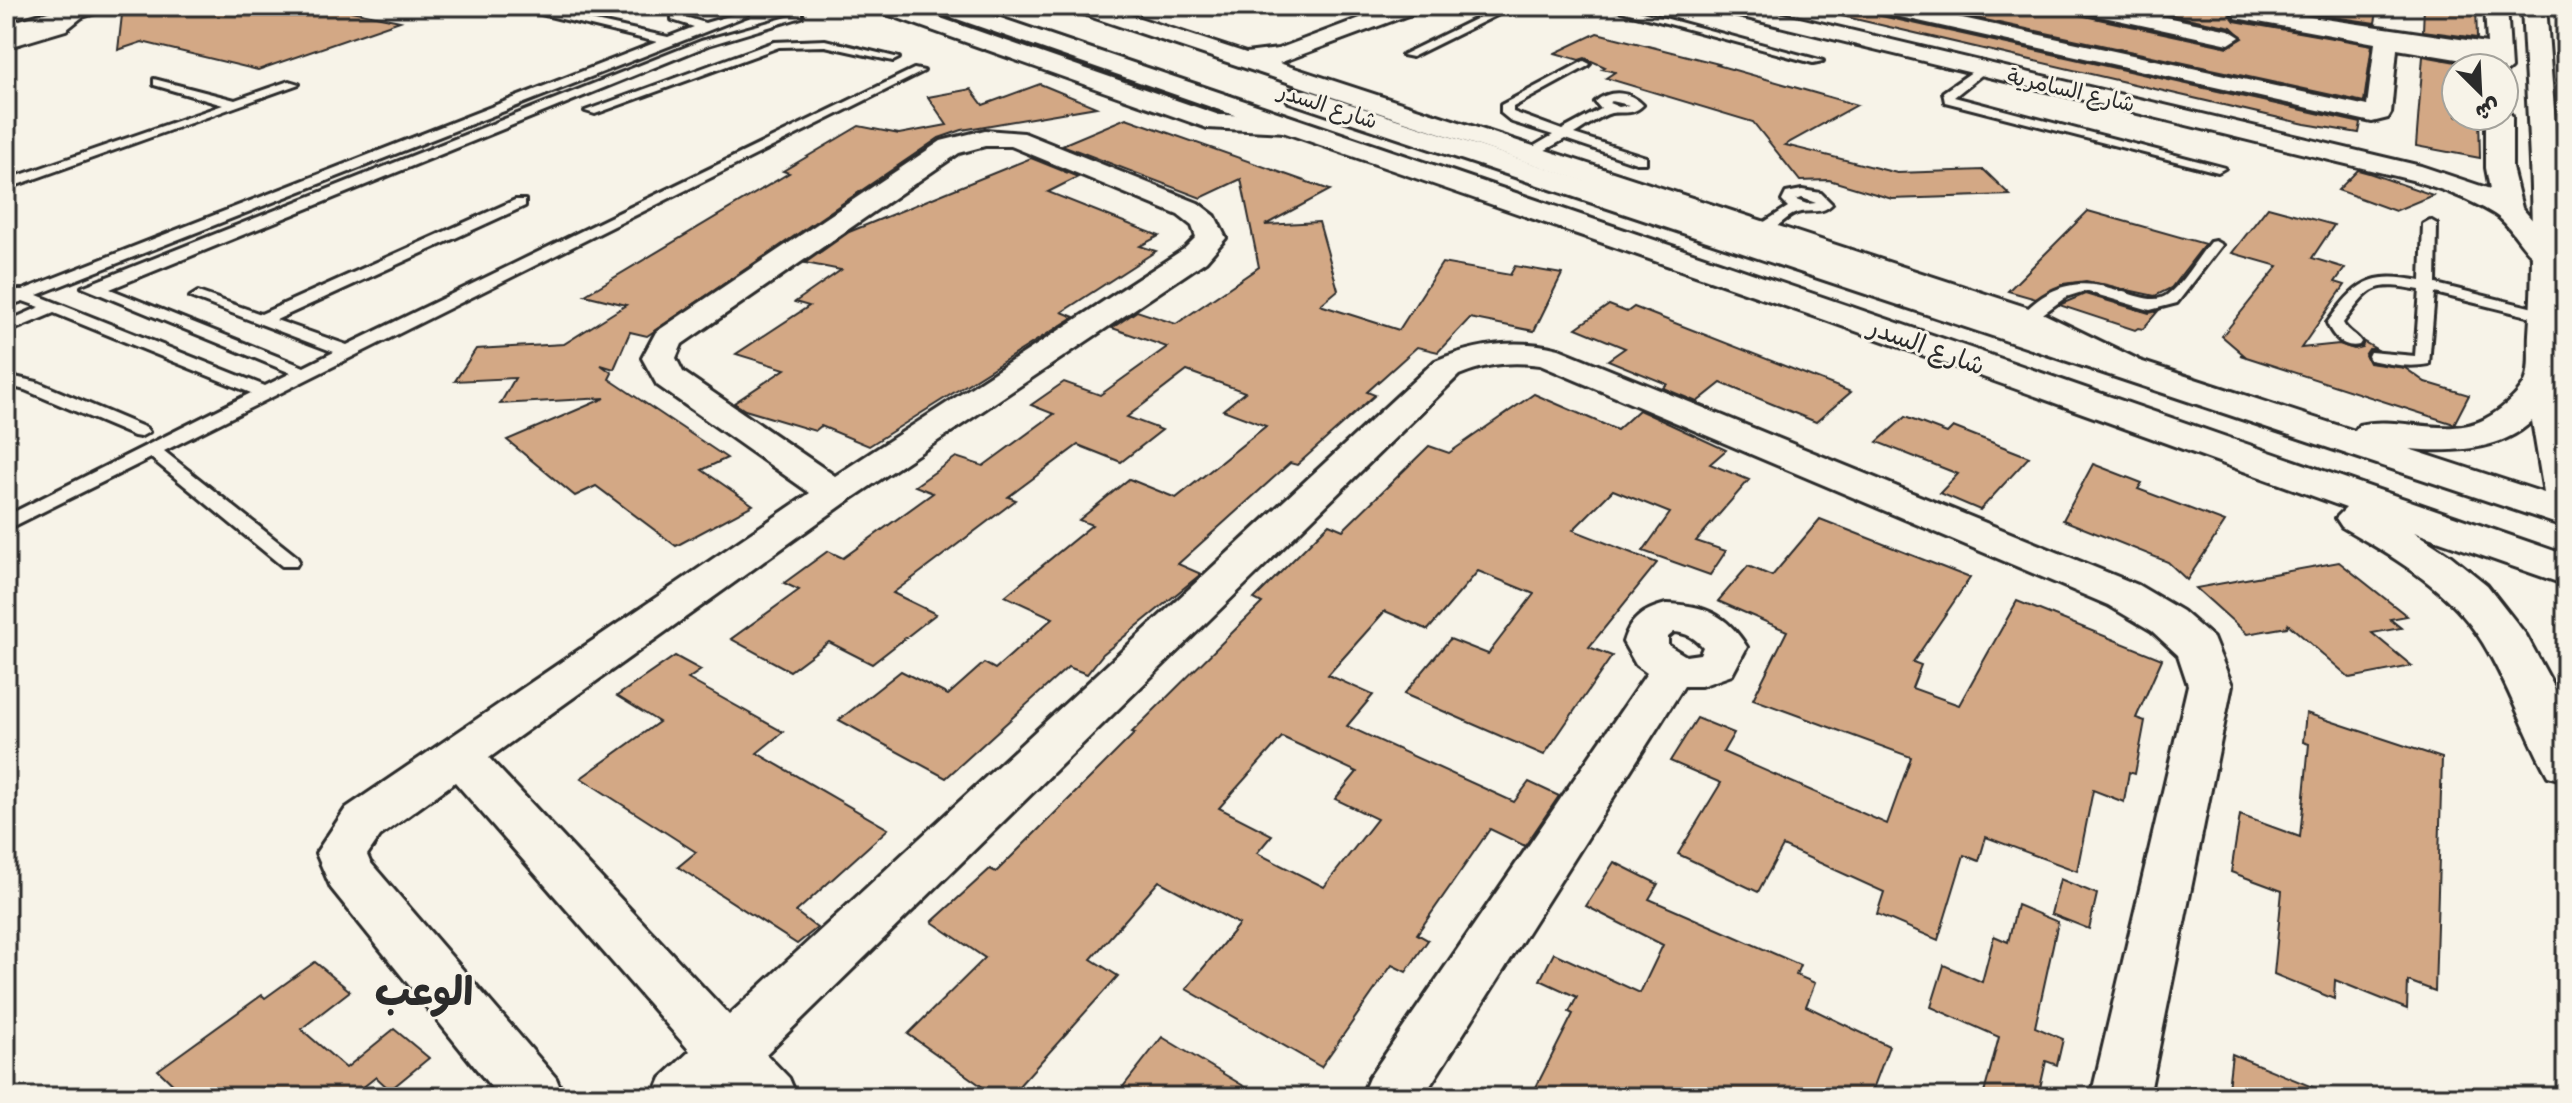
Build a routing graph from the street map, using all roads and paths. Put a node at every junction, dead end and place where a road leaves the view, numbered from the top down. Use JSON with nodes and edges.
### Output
{"nodes":[{"id":1,"x":41,"y":6,"type":"edge"},
{"id":2,"x":513,"y":6,"type":"edge"},
{"id":3,"x":688,"y":6,"type":"edge"},
{"id":4,"x":886,"y":6,"type":"edge"},
{"id":5,"x":942,"y":6,"type":"edge"},
{"id":6,"x":1026,"y":6,"type":"edge"},
{"id":7,"x":1082,"y":6,"type":"edge"},
{"id":8,"x":1411,"y":6,"type":"edge"},
{"id":9,"x":1510,"y":6,"type":"edge"},
{"id":10,"x":1608,"y":6,"type":"edge"},
{"id":11,"x":1722,"y":6,"type":"edge"},
{"id":12,"x":1878,"y":6,"type":"edge"},
{"id":13,"x":2081,"y":6,"type":"edge"},
{"id":14,"x":2396,"y":6,"type":"edge"},
{"id":15,"x":2496,"y":6,"type":"edge"},
{"id":16,"x":2534,"y":6,"type":"edge"},
{"id":17,"x":87,"y":8,"type":"edge"},
{"id":18,"x":2208,"y":10,"type":"dead end"},
{"id":19,"x":743,"y":15,"type":"dead end"},
{"id":20,"x":798,"y":15,"type":"dead end"},
{"id":21,"x":6,"y":16,"type":"edge"},
{"id":22,"x":2239,"y":18,"type":"edge"},
{"id":23,"x":705,"y":27,"type":"junction"},
{"id":24,"x":6,"y":32,"type":"edge"},
{"id":25,"x":2383,"y":36,"type":"junction"},
{"id":26,"x":6,"y":41,"type":"edge"},
{"id":27,"x":669,"y":41,"type":"junction"},
{"id":28,"x":2460,"y":52,"type":"edge"},
{"id":29,"x":2499,"y":52,"type":"edge"},
{"id":30,"x":1408,"y":55,"type":"dead end"},
{"id":31,"x":893,"y":58,"type":"dead end"},
{"id":32,"x":1817,"y":61,"type":"dead end"},
{"id":33,"x":1584,"y":64,"type":"dead end"},
{"id":34,"x":1983,"y":69,"type":"junction"},
{"id":35,"x":918,"y":71,"type":"dead end"},
{"id":36,"x":1294,"y":72,"type":"junction"},
{"id":37,"x":614,"y":80,"type":"junction"},
{"id":38,"x":2207,"y":80,"type":"junction"},
{"id":39,"x":158,"y":82,"type":"dead end"},
{"id":40,"x":293,"y":84,"type":"dead end"},
{"id":41,"x":648,"y":90,"type":"junction"},
{"id":42,"x":234,"y":104,"type":"junction"},
{"id":43,"x":1610,"y":109,"type":"dead end"},
{"id":44,"x":1339,"y":110,"type":"junction"},
{"id":45,"x":591,"y":111,"type":"dead end"},
{"id":46,"x":1287,"y":124,"type":"junction"},
{"id":47,"x":2499,"y":132,"type":"edge"},
{"id":48,"x":1560,"y":135,"type":"junction"},
{"id":49,"x":1526,"y":155,"type":"junction"},
{"id":50,"x":1641,"y":160,"type":"dead end"},
{"id":51,"x":2218,"y":168,"type":"dead end"},
{"id":52,"x":2499,"y":168,"type":"junction"},
{"id":53,"x":2421,"y":174,"type":"junction"},
{"id":54,"x":6,"y":185,"type":"edge"},
{"id":55,"x":520,"y":203,"type":"dead end"},
{"id":56,"x":1798,"y":207,"type":"dead end"},
{"id":57,"x":2508,"y":210,"type":"junction"},
{"id":58,"x":2430,"y":224,"type":"dead end"},
{"id":59,"x":1760,"y":231,"type":"junction"},
{"id":60,"x":2215,"y":245,"type":"dead end"},
{"id":61,"x":67,"y":277,"type":"junction"},
{"id":62,"x":2553,"y":284,"type":"edge"},
{"id":63,"x":6,"y":287,"type":"edge"},
{"id":64,"x":2428,"y":287,"type":"junction"},
{"id":65,"x":97,"y":289,"type":"junction"},
{"id":66,"x":23,"y":295,"type":"junction"},
{"id":67,"x":198,"y":297,"type":"dead end"},
{"id":68,"x":6,"y":302,"type":"edge"},
{"id":69,"x":52,"y":308,"type":"junction"},
{"id":70,"x":1837,"y":313,"type":"junction"},
{"id":71,"x":2027,"y":318,"type":"junction"},
{"id":72,"x":262,"y":320,"type":"junction"},
{"id":73,"x":6,"y":328,"type":"edge"},
{"id":74,"x":2353,"y":342,"type":"dead end"},
{"id":75,"x":348,"y":351,"type":"junction"},
{"id":76,"x":2376,"y":356,"type":"dead end"},
{"id":77,"x":2132,"y":370,"type":"junction"},
{"id":78,"x":305,"y":373,"type":"junction"},
{"id":79,"x":6,"y":380,"type":"edge"},
{"id":80,"x":2544,"y":384,"type":"junction"},
{"id":81,"x":266,"y":393,"type":"junction"},
{"id":82,"x":2211,"y":397,"type":"junction"},
{"id":83,"x":140,"y":432,"type":"dead end"},
{"id":84,"x":153,"y":451,"type":"junction"},
{"id":85,"x":2253,"y":462,"type":"junction"},
{"id":86,"x":835,"y":493,"type":"junction"},
{"id":87,"x":2566,"y":500,"type":"edge"},
{"id":88,"x":2566,"y":514,"type":"edge"},
{"id":89,"x":6,"y":524,"type":"edge"},
{"id":90,"x":2566,"y":541,"type":"edge"},
{"id":91,"x":289,"y":561,"type":"dead end"},
{"id":92,"x":2566,"y":571,"type":"edge"},
{"id":93,"x":1673,"y":668,"type":"dead end"},
{"id":94,"x":458,"y":755,"type":"junction"},
{"id":95,"x":2566,"y":762,"type":"edge"},
{"id":96,"x":728,"y":1054,"type":"junction"},
{"id":97,"x":535,"y":1097,"type":"edge"},
{"id":98,"x":682,"y":1097,"type":"edge"},
{"id":99,"x":768,"y":1097,"type":"edge"},
{"id":100,"x":1390,"y":1097,"type":"edge"},
{"id":101,"x":2120,"y":1097,"type":"edge"}],
"edges":[{"from":1,"to":21,"type":"main road"},
{"from":2,"to":27,"type":"lane"},
{"from":3,"to":23,"type":"lane"},
{"from":4,"to":46,"type":"street","name":"شارع السدر"},
{"from":5,"to":46,"type":"main road","name":"شارع السدر"},
{"from":6,"to":44,"type":"main road","name":"شارع السدر"},
{"from":7,"to":36,"type":"street","name":"شارع السدر"},
{"from":8,"to":36,"type":"street"},
{"from":9,"to":30,"type":"lane"},
{"from":10,"to":32,"type":"lane"},
{"from":11,"to":34,"type":"street","name":"شارع السامرية"},
{"from":12,"to":38,"type":"street"},
{"from":13,"to":22,"type":"street"},
{"from":14,"to":25,"type":"street"},
{"from":15,"to":29,"type":"street"},
{"from":16,"to":62,"type":"main road"},
{"from":17,"to":24,"type":"main road"},
{"from":17,"to":26,"type":"street"},
{"from":18,"to":22,"type":"street"},
{"from":19,"to":23,"type":"lane"},
{"from":20,"to":37,"type":"lane"},
{"from":22,"to":25,"type":"street"},
{"from":22,"to":38,"type":"street"},
{"from":23,"to":27,"type":"lane"},
{"from":25,"to":28,"type":"street"},
{"from":25,"to":38,"type":"street"},
{"from":27,"to":61,"type":"lane"},
{"from":31,"to":41,"type":"lane"},
{"from":33,"to":48,"type":"lane"},
{"from":34,"to":51,"type":"lane"},
{"from":34,"to":53,"type":"street","name":"شارع السامرية"},
{"from":35,"to":75,"type":"lane"},
{"from":36,"to":44,"type":"main road"},
{"from":36,"to":49,"type":"street","name":"شارع السدر"},
{"from":37,"to":41,"type":"lane"},
{"from":37,"to":65,"type":"lane"},
{"from":39,"to":42,"type":"lane"},
{"from":40,"to":42,"type":"lane"},
{"from":41,"to":45,"type":"lane"},
{"from":42,"to":54,"type":"lane"},
{"from":43,"to":48,"type":"lane"},
{"from":44,"to":77,"type":"main road","name":"شارع السدر"},
{"from":46,"to":70,"type":"main road","name":"شارع السدر"},
{"from":47,"to":52,"type":"street"},
{"from":48,"to":49,"type":"lane"},
{"from":48,"to":50,"type":"lane"},
{"from":49,"to":59,"type":"street","name":"شارع السدر"},
{"from":52,"to":53,"type":"street","name":"شارع السامرية"},
{"from":52,"to":57,"type":"street"},
{"from":53,"to":57,"type":"street","name":"شارع السامرية"},
{"from":55,"to":72,"type":"lane"},
{"from":56,"to":59,"type":"lane"},
{"from":57,"to":62,"type":"street"},
{"from":58,"to":64,"type":"lane"},
{"from":59,"to":71,"type":"street","name":"شارع السدر"},
{"from":60,"to":71,"type":"lane"},
{"from":61,"to":65,"type":"lane"},
{"from":61,"to":66,"type":"lane"},
{"from":62,"to":64,"type":"lane"},
{"from":62,"to":80,"type":"main road"},
{"from":63,"to":66,"type":"lane"},
{"from":64,"to":74,"type":"lane"},
{"from":64,"to":76,"type":"lane"},
{"from":65,"to":78,"type":"lane"},
{"from":66,"to":68,"type":"lane"},
{"from":66,"to":69,"type":"lane"},
{"from":67,"to":72,"type":"lane"},
{"from":69,"to":73,"type":"lane"},
{"from":69,"to":81,"type":"lane"},
{"from":70,"to":85,"type":"main road","name":"شارع السدر"},
{"from":70,"to":90,"type":"main road"},
{"from":71,"to":77,"type":"street","name":"شارع السدر"},
{"from":72,"to":75,"type":"lane"},
{"from":75,"to":78,"type":"lane"},
{"from":77,"to":82,"type":"main road","name":"شارع السدر"},
{"from":78,"to":81,"type":"lane"},
{"from":79,"to":83,"type":"lane"},
{"from":80,"to":82,"type":"main road"},
{"from":80,"to":87,"type":"main road"},
{"from":81,"to":84,"type":"lane"},
{"from":82,"to":88,"type":"main road","name":"شارع السدر"},
{"from":84,"to":89,"type":"lane"},
{"from":84,"to":91,"type":"lane"},
{"from":85,"to":92,"type":"main road","name":"شارع السدر"},
{"from":85,"to":95,"type":"main road"},
{"from":86,"to":86,"type":"street"},
{"from":86,"to":94,"type":"street"},
{"from":93,"to":100,"type":"street"},
{"from":94,"to":96,"type":"street"},
{"from":94,"to":97,"type":"street"},
{"from":96,"to":98,"type":"street"},
{"from":96,"to":99,"type":"street"},
{"from":96,"to":101,"type":"street"}]}
